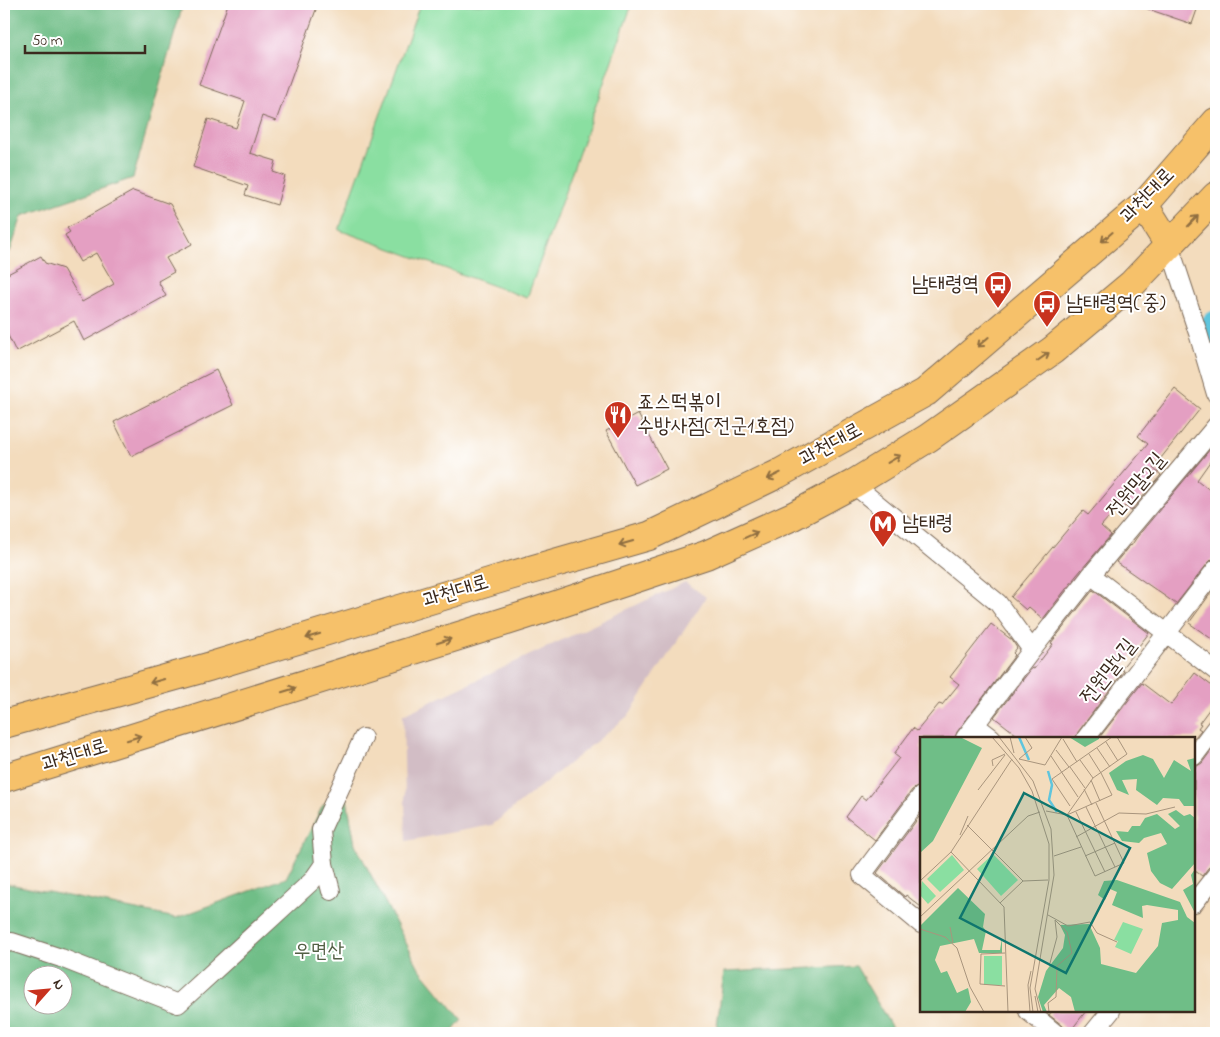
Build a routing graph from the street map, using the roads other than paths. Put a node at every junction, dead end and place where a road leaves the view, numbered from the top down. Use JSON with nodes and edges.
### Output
{"nodes":[{"id":1,"x":1216,"y":122,"type":"edge"},
{"id":2,"x":1216,"y":196,"type":"edge"},
{"id":3,"x":1144,"y":205,"type":"junction"},
{"id":4,"x":1169,"y":245,"type":"junction"},
{"id":5,"x":1216,"y":394,"type":"edge"},
{"id":6,"x":1216,"y":426,"type":"edge"},
{"id":7,"x":852,"y":484,"type":"junction"},
{"id":8,"x":1216,"y":569,"type":"edge"},
{"id":9,"x":1091,"y":575,"type":"junction"},
{"id":10,"x":359,"y":622,"type":"junction"},
{"id":11,"x":1167,"y":633,"type":"junction"},
{"id":12,"x":1032,"y":650,"type":"junction"},
{"id":13,"x":372,"y":664,"type":"junction"},
{"id":14,"x":1216,"y":671,"type":"edge"},
{"id":15,"x":4,"y":724,"type":"edge"},
{"id":16,"x":1216,"y":726,"type":"edge"},
{"id":17,"x":970,"y":732,"type":"edge"},
{"id":18,"x":988,"y":737,"type":"edge"},
{"id":19,"x":1087,"y":737,"type":"edge"},
{"id":20,"x":363,"y":738,"type":"dead end"},
{"id":21,"x":1195,"y":755,"type":"edge"},
{"id":22,"x":4,"y":778,"type":"edge"},
{"id":23,"x":920,"y":797,"type":"edge"},
{"id":24,"x":324,"y":864,"type":"junction"},
{"id":25,"x":1216,"y":875,"type":"edge"},
{"id":26,"x":331,"y":891,"type":"dead end"},
{"id":27,"x":1195,"y":900,"type":"edge"},
{"id":28,"x":920,"y":923,"type":"edge"},
{"id":29,"x":4,"y":943,"type":"edge"},
{"id":30,"x":1029,"y":1012,"type":"edge"},
{"id":31,"x":1110,"y":1012,"type":"edge"},
{"id":32,"x":1051,"y":1030,"type":"edge"},
{"id":33,"x":1094,"y":1033,"type":"edge"}],
"edges":[{"from":1,"to":3,"type":"main road","name":"과천대로"},
{"from":4,"to":2,"type":"main road","name":"과천대로","one_way":true},
{"from":3,"to":4,"type":"main road"},
{"from":3,"to":10,"type":"main road","name":"과천대로","one_way":true},
{"from":4,"to":5,"type":"street"},
{"from":7,"to":4,"type":"main road","name":"과천대로","one_way":true},
{"from":6,"to":9,"type":"street","name":"전원말2길"},
{"from":7,"to":12,"type":"street"},
{"from":13,"to":7,"type":"main road","name":"과천대로","one_way":true},
{"from":8,"to":11,"type":"street","name":"전원말4길"},
{"from":9,"to":11,"type":"street"},
{"from":9,"to":12,"type":"street","name":"전원말2길"},
{"from":10,"to":13,"type":"main road"},
{"from":10,"to":15,"type":"main road","name":"과천대로","one_way":true},
{"from":11,"to":14,"type":"street","name":"전원말4길"},
{"from":11,"to":19,"type":"street","name":"전원말4길"},
{"from":12,"to":17,"type":"street","name":"전원말2길"},
{"from":22,"to":13,"type":"main road","name":"과천대로","one_way":true},
{"from":16,"to":21,"type":"street"},
{"from":17,"to":18,"type":"street","name":"전원말2길"},
{"from":20,"to":24,"type":"street"},
{"from":23,"to":28,"type":"street"},
{"from":24,"to":26,"type":"street"},
{"from":24,"to":29,"type":"street"},
{"from":25,"to":27,"type":"street"},
{"from":30,"to":32,"type":"street"},
{"from":31,"to":33,"type":"street"}]}
